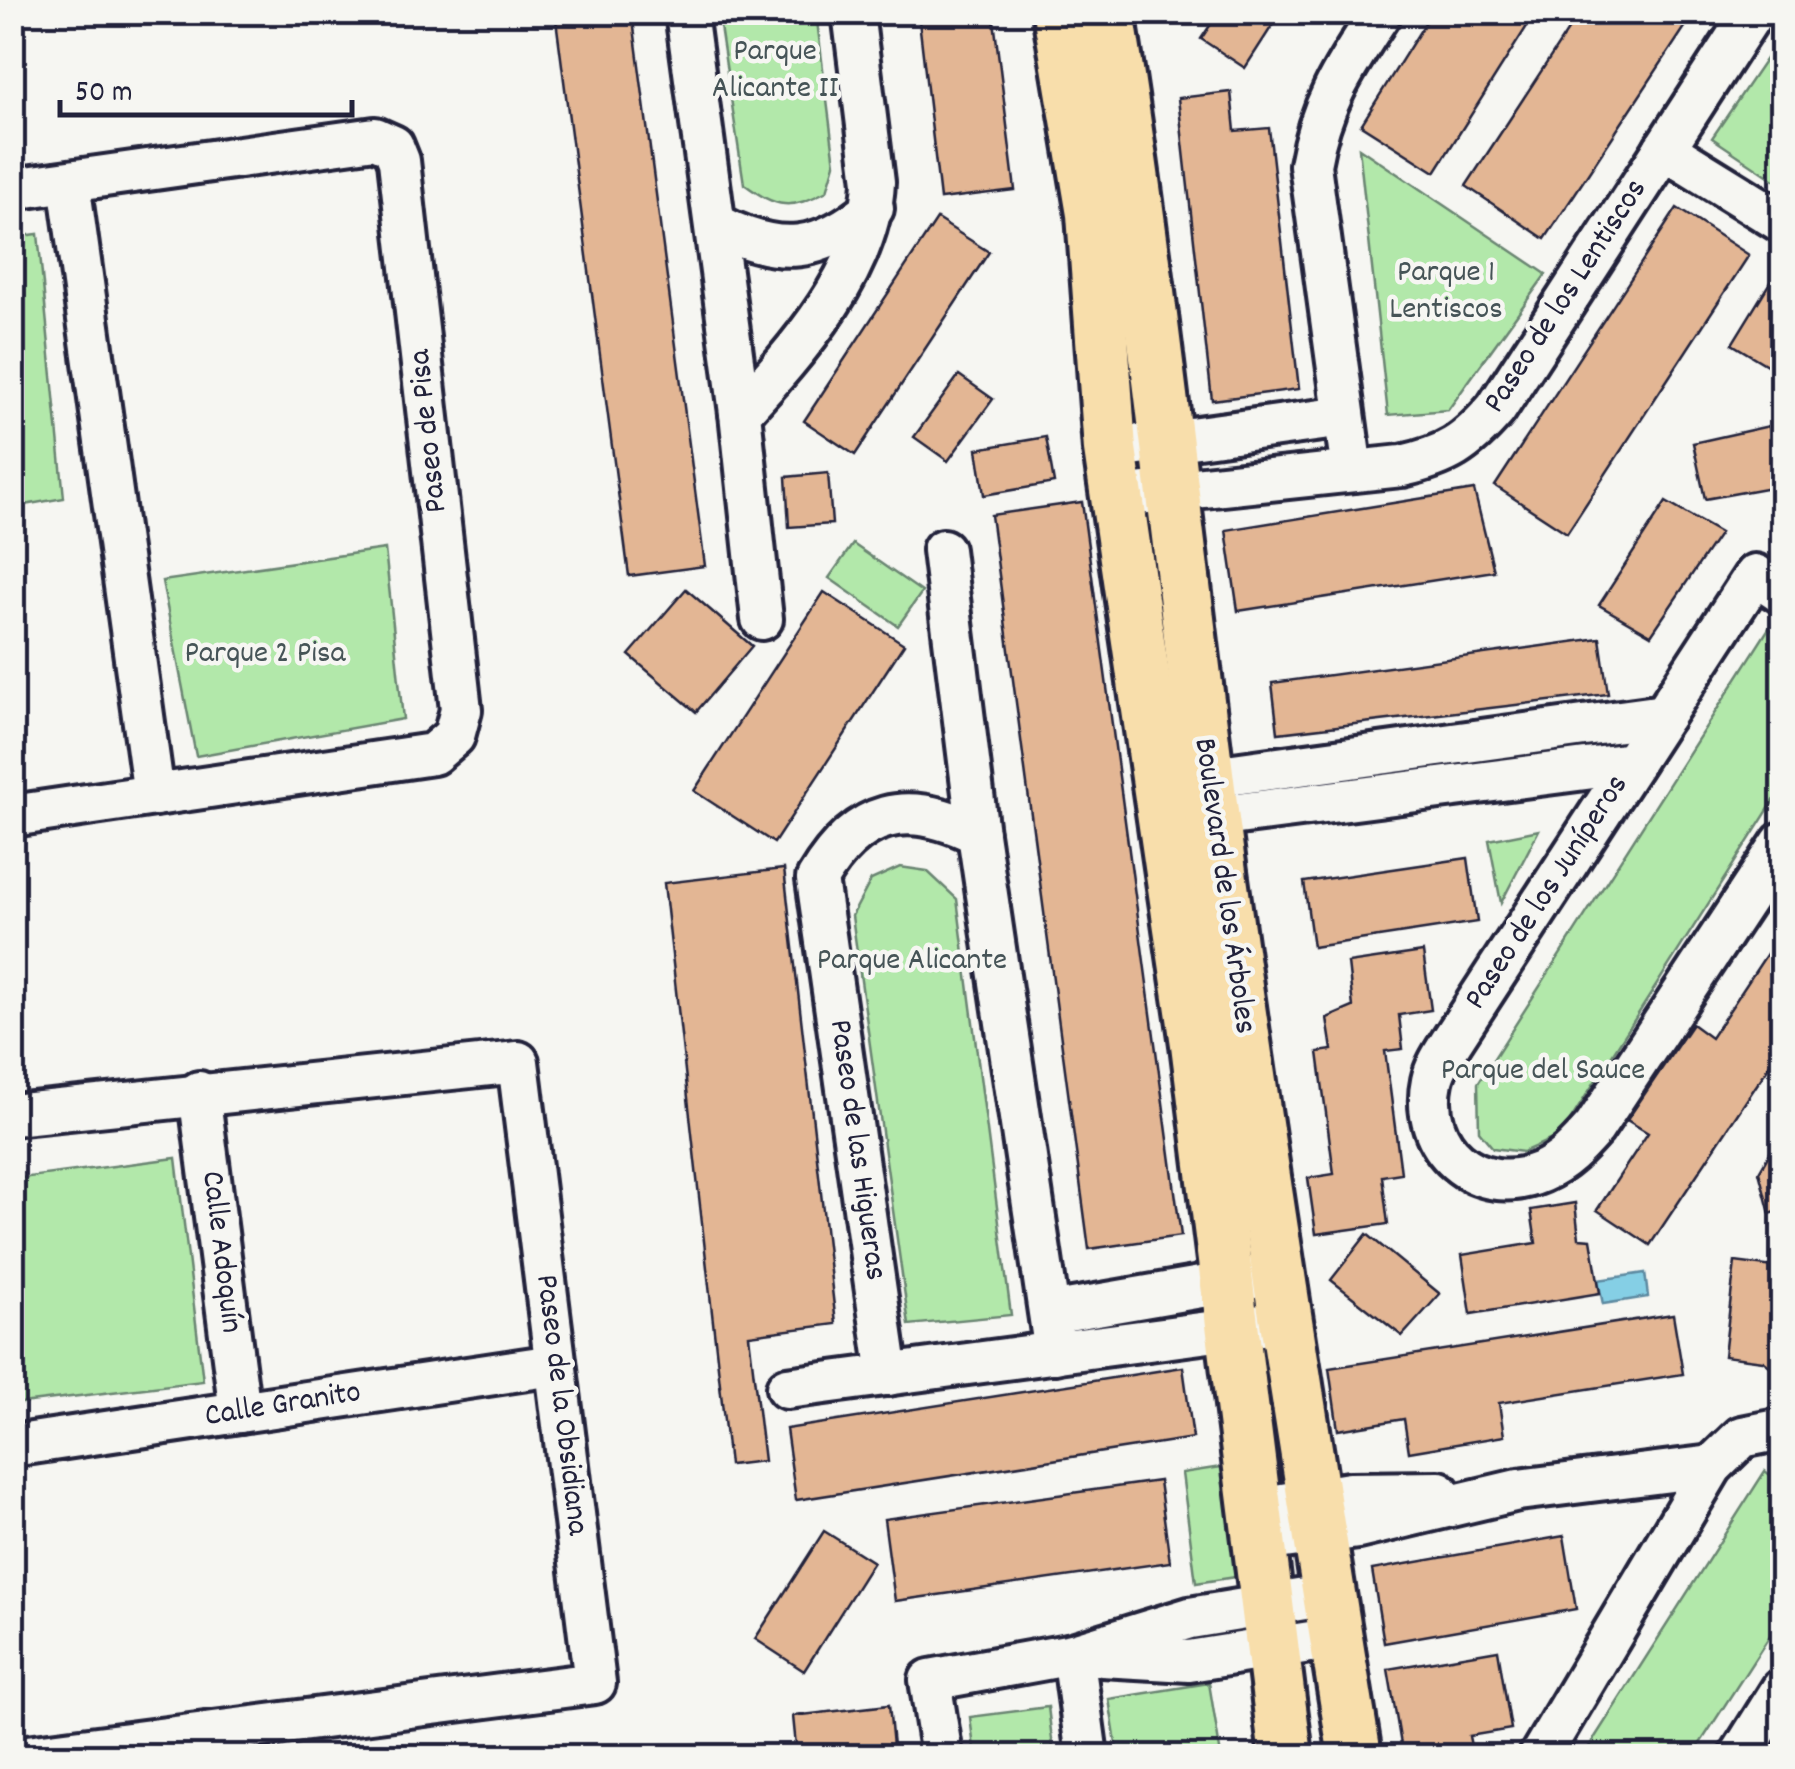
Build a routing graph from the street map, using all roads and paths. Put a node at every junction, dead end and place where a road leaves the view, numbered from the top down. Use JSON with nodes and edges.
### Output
{"nodes":[{"id":1,"x":686,"y":12,"type":"edge"},
{"id":2,"x":853,"y":12,"type":"edge"},
{"id":3,"x":1059,"y":12,"type":"edge"},
{"id":4,"x":1108,"y":12,"type":"edge"},
{"id":5,"x":1381,"y":12,"type":"edge"},
{"id":6,"x":1753,"y":12,"type":"edge"},
{"id":7,"x":1664,"y":148,"type":"junction"},
{"id":8,"x":69,"y":182,"type":"junction"},
{"id":9,"x":12,"y":189,"type":"edge"},
{"id":10,"x":872,"y":208,"type":"junction"},
{"id":11,"x":1782,"y":222,"type":"edge"},
{"id":12,"x":717,"y":226,"type":"junction"},
{"id":13,"x":740,"y":414,"type":"junction"},
{"id":14,"x":1344,"y":417,"type":"junction"},
{"id":15,"x":1168,"y":465,"type":"junction"},
{"id":16,"x":1114,"y":472,"type":"junction"},
{"id":17,"x":1352,"y":472,"type":"junction"},
{"id":18,"x":943,"y":550,"type":"dead end"},
{"id":19,"x":1782,"y":593,"type":"edge"},
{"id":20,"x":762,"y":619,"type":"dead end"},
{"id":21,"x":1664,"y":715,"type":"junction"},
{"id":22,"x":1632,"y":763,"type":"junction"},
{"id":23,"x":154,"y":795,"type":"junction"},
{"id":24,"x":1186,"y":800,"type":"junction"},
{"id":25,"x":12,"y":816,"type":"edge"},
{"id":26,"x":978,"y":834,"type":"junction"},
{"id":27,"x":1782,"y":843,"type":"edge"},
{"id":28,"x":199,"y":1092,"type":"junction"},
{"id":29,"x":12,"y":1115,"type":"edge"},
{"id":30,"x":1255,"y":1302,"type":"junction"},
{"id":31,"x":1050,"y":1313,"type":"junction"},
{"id":32,"x":1055,"y":1353,"type":"junction"},
{"id":33,"x":554,"y":1365,"type":"junction"},
{"id":34,"x":888,"y":1375,"type":"junction"},
{"id":35,"x":787,"y":1388,"type":"dead end"},
{"id":36,"x":240,"y":1412,"type":"junction"},
{"id":37,"x":1782,"y":1438,"type":"edge"},
{"id":38,"x":12,"y":1446,"type":"edge"},
{"id":39,"x":1712,"y":1466,"type":"junction"},
{"id":40,"x":1316,"y":1515,"type":"junction"},
{"id":41,"x":1260,"y":1524,"type":"junction"},
{"id":42,"x":1333,"y":1616,"type":"junction"},
{"id":43,"x":1272,"y":1625,"type":"junction"},
{"id":44,"x":1073,"y":1654,"type":"junction"},
{"id":45,"x":1782,"y":1688,"type":"edge"},
{"id":46,"x":27,"y":1756,"type":"edge"},
{"id":47,"x":942,"y":1756,"type":"edge"},
{"id":48,"x":1086,"y":1756,"type":"edge"},
{"id":49,"x":1286,"y":1756,"type":"edge"},
{"id":50,"x":1356,"y":1756,"type":"edge"},
{"id":51,"x":1540,"y":1756,"type":"edge"},
{"id":52,"x":1740,"y":1756,"type":"edge"}],
"edges":[{"from":1,"to":12,"type":"street"},
{"from":2,"to":10,"type":"street"},
{"from":3,"to":16,"type":"main road","name":"Boulevard de los Árboles"},
{"from":4,"to":15,"type":"main road","name":"Boulevard de los Árboles"},
{"from":5,"to":14,"type":"street"},
{"from":6,"to":7,"type":"street","name":"Paseo de los Lentiscos"},
{"from":7,"to":11,"type":"street","name":"Paseo de los Lentiscos"},
{"from":7,"to":17,"type":"street","name":"Paseo de los Lentiscos"},
{"from":8,"to":9,"type":"street","name":"Paseo de Pisa"},
{"from":8,"to":23,"type":"street"},
{"from":8,"to":23,"type":"street","name":"Paseo de Pisa"},
{"from":10,"to":12,"type":"street"},
{"from":10,"to":13,"type":"street"},
{"from":12,"to":13,"type":"street"},
{"from":13,"to":20,"type":"street"},
{"from":14,"to":15,"type":"street","name":"Paseo de los Lentiscos"},
{"from":14,"to":17,"type":"street"},
{"from":15,"to":16,"type":"street","name":"Paseo de los Lentiscos"},
{"from":15,"to":17,"type":"street","name":"Paseo de los Lentiscos"},
{"from":15,"to":24,"type":"main road","name":"Boulevard de los Árboles"},
{"from":16,"to":24,"type":"main road","name":"Boulevard de los Árboles"},
{"from":18,"to":26,"type":"street"},
{"from":19,"to":21,"type":"street","name":"Paseo de los Juníperos"},
{"from":21,"to":22,"type":"street","name":"Paseo de los Juníperos"},
{"from":21,"to":24,"type":"street","name":"Paseo de los Juníperos"},
{"from":22,"to":24,"type":"street","name":"Paseo de los Juníperos"},
{"from":22,"to":27,"type":"street","name":"Paseo de los Juníperos"},
{"from":23,"to":25,"type":"street","name":"Paseo de Pisa"},
{"from":24,"to":30,"type":"main road","name":"Boulevard de los Árboles"},
{"from":26,"to":31,"type":"street"},
{"from":26,"to":34,"type":"street","name":"Paseo de las Higueras"},
{"from":28,"to":29,"type":"street","name":"Paseo de la Obsidiana"},
{"from":28,"to":33,"type":"street","name":"Paseo de la Obsidiana"},
{"from":28,"to":36,"type":"street","name":"Calle Adoquín"},
{"from":30,"to":31,"type":"street"},
{"from":30,"to":32,"type":"street"},
{"from":30,"to":40,"type":"main road","name":"Boulevard de los Árboles"},
{"from":30,"to":41,"type":"main road","name":"Boulevard de los Árboles"},
{"from":31,"to":32,"type":"street"},
{"from":32,"to":34,"type":"street"},
{"from":33,"to":36,"type":"street","name":"Calle Granito"},
{"from":33,"to":46,"type":"street","name":"Paseo de la Obsidiana"},
{"from":34,"to":35,"type":"street"},
{"from":36,"to":38,"type":"street","name":"Calle Granito"},
{"from":37,"to":39,"type":"street"},
{"from":39,"to":40,"type":"street"},
{"from":39,"to":51,"type":"street"},
{"from":40,"to":41,"type":"street"},
{"from":40,"to":42,"type":"main road","name":"Boulevard de los Árboles"},
{"from":41,"to":43,"type":"main road","name":"Boulevard de los Árboles"},
{"from":42,"to":43,"type":"street"},
{"from":42,"to":50,"type":"main road","name":"Boulevard de los Árboles"},
{"from":43,"to":44,"type":"street"},
{"from":43,"to":49,"type":"main road","name":"Boulevard de los Árboles"},
{"from":44,"to":47,"type":"street"},
{"from":44,"to":48,"type":"street"},
{"from":45,"to":52,"type":"street"}]}
